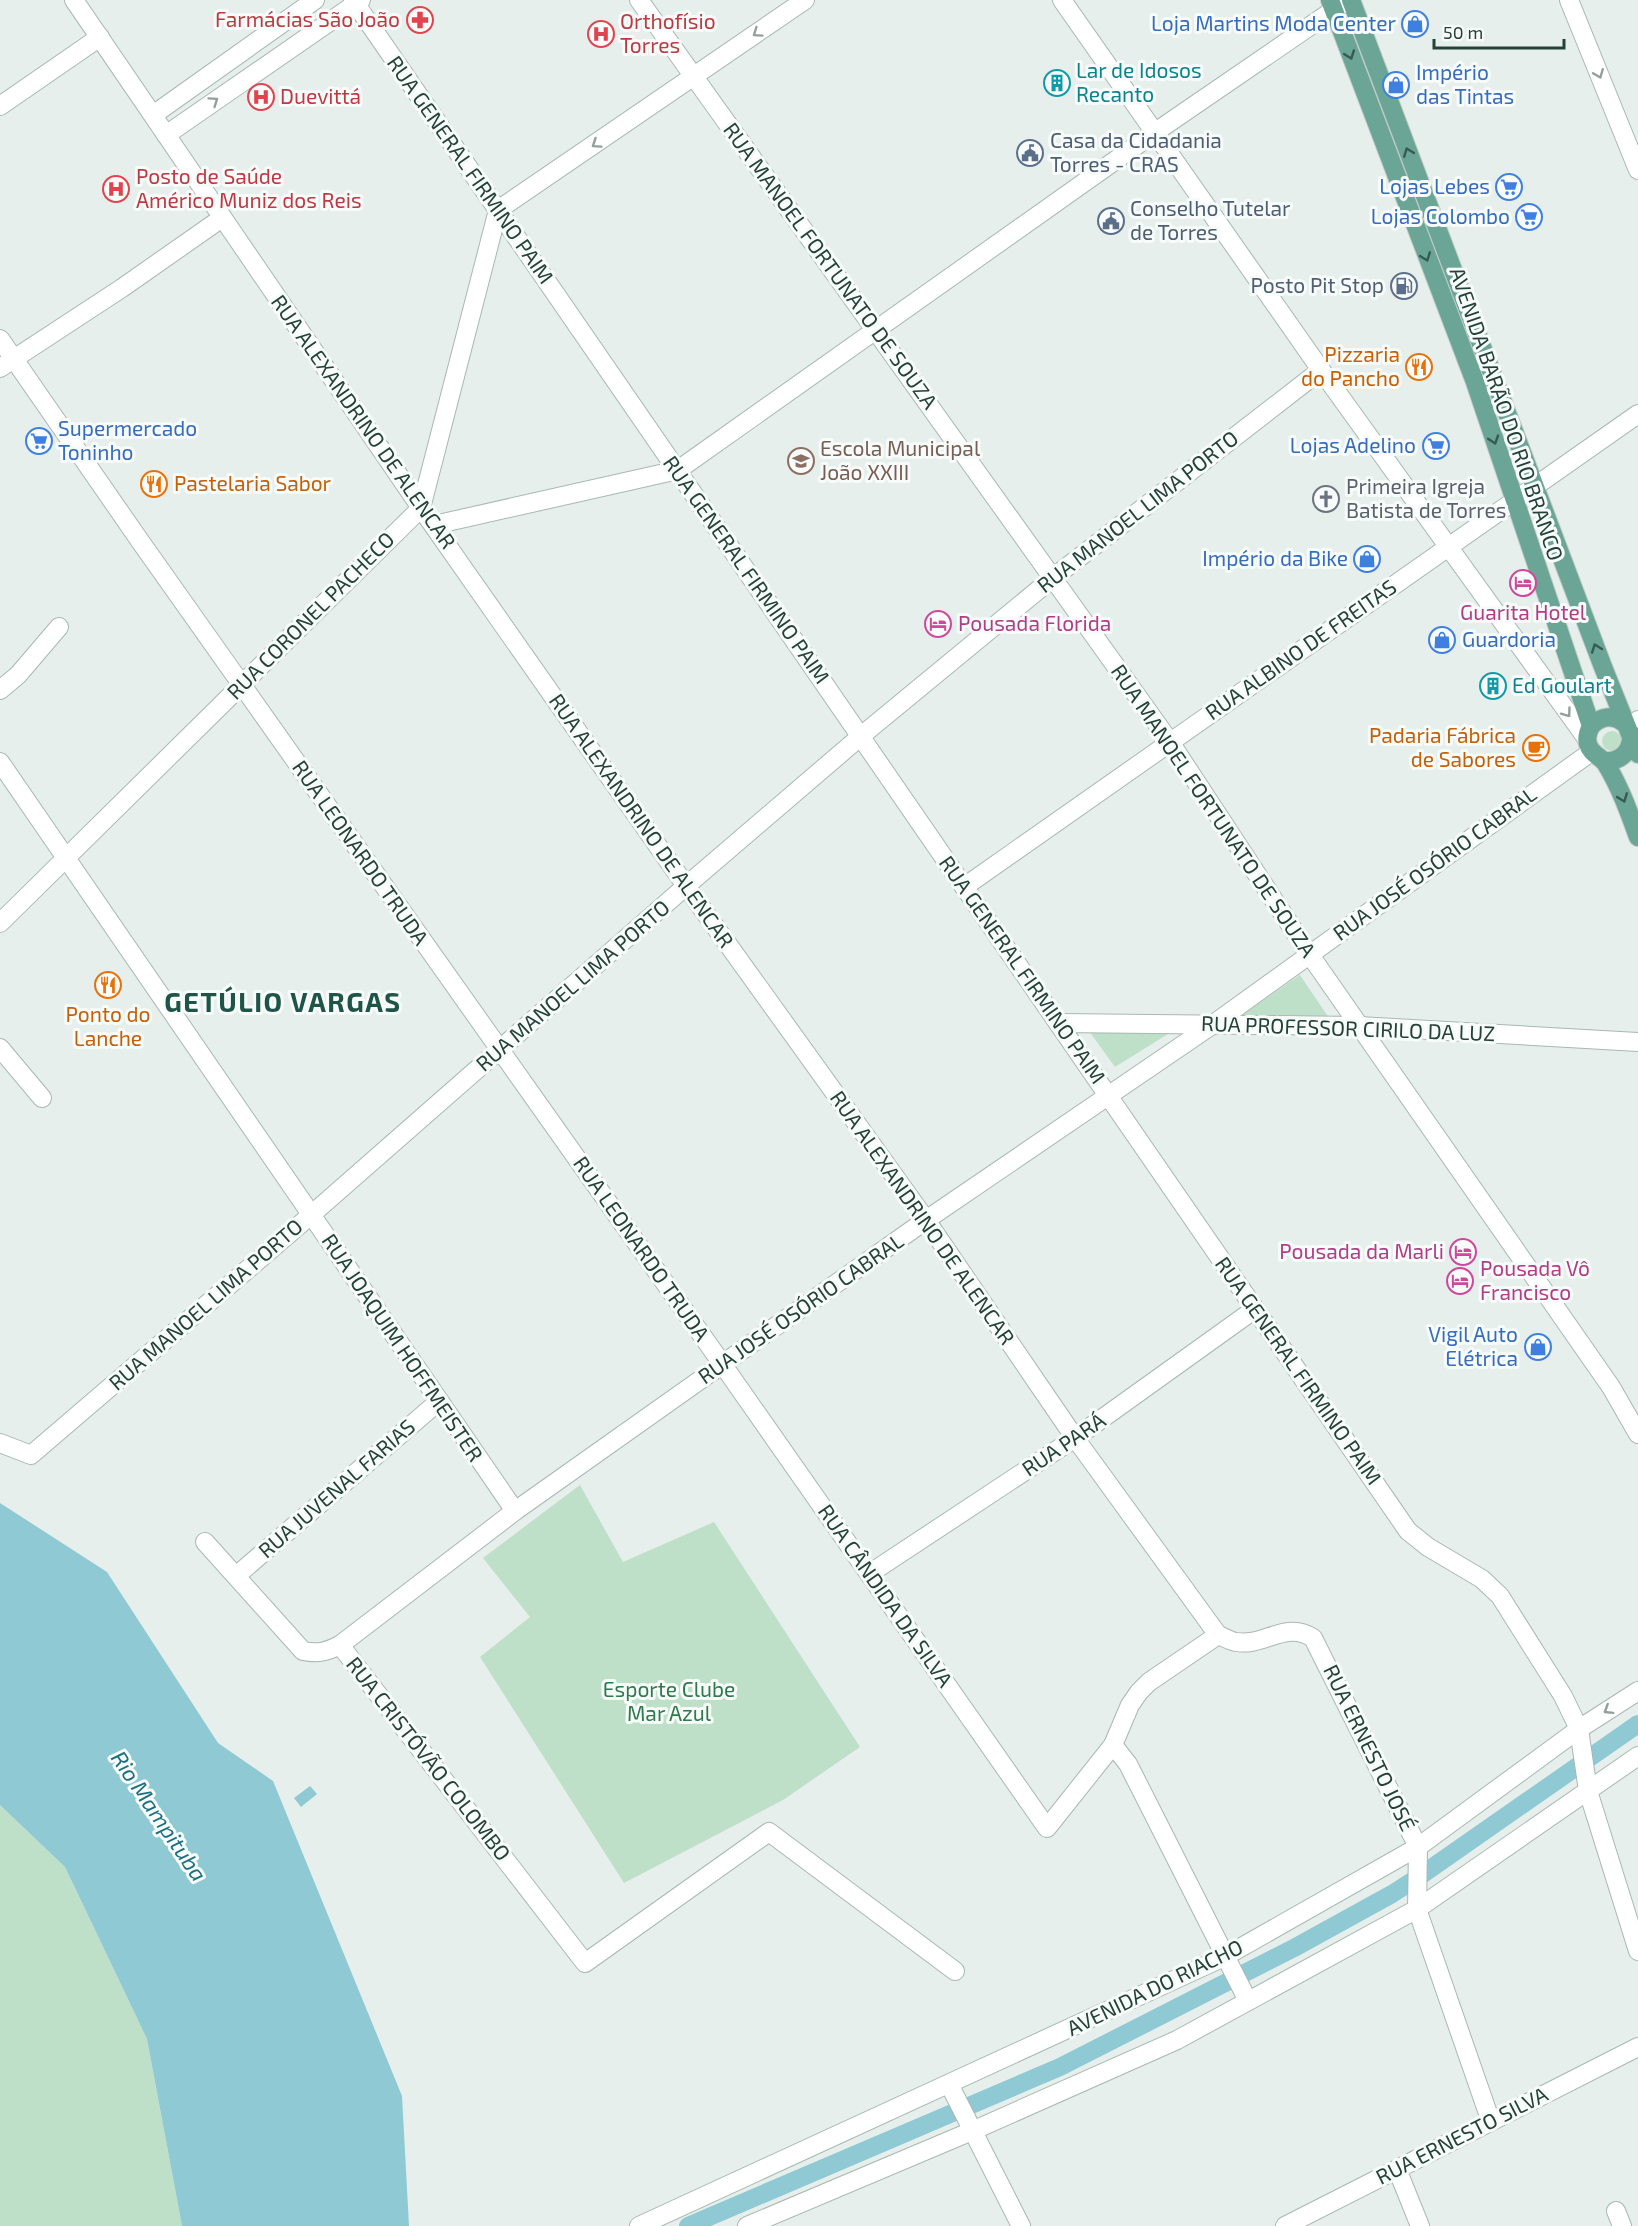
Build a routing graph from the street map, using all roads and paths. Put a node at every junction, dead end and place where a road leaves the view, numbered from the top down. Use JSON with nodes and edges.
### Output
{"nodes":[{"id":1,"x":75,"y":0,"type":"edge"},
{"id":2,"x":315,"y":0,"type":"edge"},
{"id":3,"x":639,"y":0,"type":"edge"},
{"id":4,"x":805,"y":0,"type":"edge"},
{"id":5,"x":1062,"y":0,"type":"edge"},
{"id":6,"x":1569,"y":0,"type":"edge"},
{"id":7,"x":357,"y":1,"type":"edge"},
{"id":8,"x":1341,"y":3,"type":"edge"},
{"id":9,"x":100,"y":38,"type":"junction"},
{"id":10,"x":694,"y":78,"type":"junction"},
{"id":11,"x":0,"y":106,"type":"edge"},
{"id":12,"x":153,"y":116,"type":"junction"},
{"id":13,"x":1154,"y":133,"type":"junction"},
{"id":14,"x":166,"y":135,"type":"junction"},
{"id":15,"x":1638,"y":170,"type":"edge"},
{"id":16,"x":498,"y":210,"type":"junction"},
{"id":17,"x":222,"y":218,"type":"junction"},
{"id":18,"x":876,"y":331,"type":"junction"},
{"id":19,"x":0,"y":339,"type":"edge"},
{"id":20,"x":7,"y":363,"type":"edge"},
{"id":21,"x":1321,"y":370,"type":"junction"},
{"id":22,"x":1638,"y":414,"type":"edge"},
{"id":23,"x":678,"y":470,"type":"junction"},
{"id":24,"x":1536,"y":485,"type":"junction"},
{"id":25,"x":1514,"y":500,"type":"junction"},
{"id":26,"x":421,"y":508,"type":"junction"},
{"id":27,"x":434,"y":525,"type":"junction"},
{"id":28,"x":1448,"y":546,"type":"junction"},
{"id":29,"x":1054,"y":577,"type":"junction"},
{"id":30,"x":59,"y":627,"type":"dead end"},
{"id":31,"x":241,"y":685,"type":"junction"},
{"id":32,"x":0,"y":690,"type":"edge"},
{"id":33,"x":1630,"y":726,"type":"edge"},
{"id":34,"x":861,"y":736,"type":"junction"},
{"id":35,"x":1170,"y":742,"type":"junction"},
{"id":36,"x":1593,"y":744,"type":"junction"},
{"id":37,"x":1638,"y":754,"type":"edge"},
{"id":38,"x":0,"y":762,"type":"edge"},
{"id":39,"x":1638,"y":837,"type":"edge"},
{"id":40,"x":66,"y":857,"type":"junction"},
{"id":41,"x":686,"y":886,"type":"junction"},
{"id":42,"x":964,"y":887,"type":"junction"},
{"id":43,"x":0,"y":922,"type":"edge"},
{"id":44,"x":1310,"y":955,"type":"junction"},
{"id":45,"x":1058,"y":1023,"type":"junction"},
{"id":46,"x":1212,"y":1025,"type":"junction"},
{"id":47,"x":1359,"y":1026,"type":"junction"},
{"id":48,"x":1638,"y":1042,"type":"edge"},
{"id":49,"x":0,"y":1048,"type":"edge"},
{"id":50,"x":500,"y":1050,"type":"junction"},
{"id":51,"x":1108,"y":1095,"type":"junction"},
{"id":52,"x":42,"y":1098,"type":"dead end"},
{"id":53,"x":311,"y":1215,"type":"junction"},
{"id":54,"x":926,"y":1220,"type":"junction"},
{"id":55,"x":1255,"y":1310,"type":"junction"},
{"id":56,"x":723,"y":1365,"type":"junction"},
{"id":57,"x":438,"y":1402,"type":"junction"},
{"id":58,"x":1638,"y":1434,"type":"edge"},
{"id":59,"x":1075,"y":1438,"type":"junction"},
{"id":60,"x":0,"y":1443,"type":"edge"},
{"id":61,"x":515,"y":1511,"type":"junction"},
{"id":62,"x":205,"y":1542,"type":"dead end"},
{"id":63,"x":869,"y":1574,"type":"junction"},
{"id":64,"x":236,"y":1576,"type":"junction"},
{"id":65,"x":1218,"y":1635,"type":"junction"},
{"id":66,"x":340,"y":1645,"type":"junction"},
{"id":67,"x":1638,"y":1691,"type":"edge"},
{"id":68,"x":1579,"y":1729,"type":"junction"},
{"id":69,"x":1113,"y":1745,"type":"junction"},
{"id":70,"x":1638,"y":1756,"type":"edge"},
{"id":71,"x":1587,"y":1783,"type":"junction"},
{"id":72,"x":1418,"y":1847,"type":"junction"},
{"id":73,"x":1417,"y":1909,"type":"junction"},
{"id":74,"x":1638,"y":1951,"type":"edge"},
{"id":75,"x":1224,"y":1957,"type":"junction"},
{"id":76,"x":956,"y":1971,"type":"dead end"},
{"id":77,"x":1248,"y":2001,"type":"junction"},
{"id":78,"x":1638,"y":2047,"type":"edge"},
{"id":79,"x":950,"y":2084,"type":"junction"},
{"id":80,"x":1491,"y":2122,"type":"junction"},
{"id":81,"x":972,"y":2131,"type":"junction"},
{"id":82,"x":1397,"y":2169,"type":"junction"},
{"id":83,"x":639,"y":2226,"type":"edge"},
{"id":84,"x":747,"y":2226,"type":"edge"},
{"id":85,"x":1021,"y":2226,"type":"edge"},
{"id":86,"x":1285,"y":2226,"type":"edge"},
{"id":87,"x":1420,"y":2226,"type":"edge"}],
"edges":[{"from":1,"to":9,"type":"street","name":"RUA ALEXANDRINO DE ALENCAR"},
{"from":2,"to":12,"type":"street"},
{"from":3,"to":10,"type":"street","name":"RUA MANOEL FORTUNATO DE SOUZA"},
{"from":4,"to":10,"type":"street","one_way":true},
{"from":5,"to":13,"type":"street"},
{"from":6,"to":15,"type":"street","one_way":true},
{"from":14,"to":7,"type":"street","one_way":true},
{"from":7,"to":16,"type":"street","name":"RUA GENERAL FIRMINO PAIM"},
{"from":8,"to":13,"type":"street"},
{"from":24,"to":8,"type":"main road","name":"AVENIDA BARÃO DO RIO BRANCO","one_way":true},
{"from":8,"to":25,"type":"main road","name":"AVENIDA BARÃO DO RIO BRANCO","one_way":true},
{"from":9,"to":11,"type":"street"},
{"from":9,"to":12,"type":"street","name":"RUA ALEXANDRINO DE ALENCAR"},
{"from":10,"to":16,"type":"street","one_way":true},
{"from":10,"to":18,"type":"street","name":"RUA MANOEL FORTUNATO DE SOUZA"},
{"from":12,"to":14,"type":"street","name":"RUA ALEXANDRINO DE ALENCAR"},
{"from":13,"to":18,"type":"street"},
{"from":13,"to":21,"type":"street"},
{"from":14,"to":17,"type":"street","name":"RUA ALEXANDRINO DE ALENCAR"},
{"from":16,"to":23,"type":"street","name":"RUA GENERAL FIRMINO PAIM"},
{"from":16,"to":26,"type":"street"},
{"from":17,"to":20,"type":"street"},
{"from":17,"to":26,"type":"street","name":"RUA ALEXANDRINO DE ALENCAR"},
{"from":18,"to":23,"type":"street"},
{"from":18,"to":29,"type":"street","name":"RUA MANOEL FORTUNATO DE SOUZA"},
{"from":19,"to":20,"type":"street","name":"RUA LEONARDO TRUDA"},
{"from":20,"to":31,"type":"street","name":"RUA LEONARDO TRUDA"},
{"from":21,"to":28,"type":"street"},
{"from":21,"to":29,"type":"street","name":"RUA MANOEL LIMA PORTO"},
{"from":22,"to":24,"type":"street","name":"RUA ALBINO DE FREITAS"},
{"from":23,"to":27,"type":"street"},
{"from":23,"to":34,"type":"street","name":"RUA GENERAL FIRMINO PAIM"},
{"from":24,"to":25,"type":"street","name":"RUA ALBINO DE FREITAS"},
{"from":33,"to":24,"type":"main road","name":"AVENIDA BARÃO DO RIO BRANCO","one_way":true},
{"from":25,"to":28,"type":"street","name":"RUA ALBINO DE FREITAS"},
{"from":25,"to":36,"type":"main road","name":"AVENIDA BARÃO DO RIO BRANCO"},
{"from":26,"to":27,"type":"street","name":"RUA ALEXANDRINO DE ALENCAR"},
{"from":26,"to":31,"type":"street","name":"RUA CORONEL PACHECO"},
{"from":27,"to":41,"type":"street","name":"RUA ALEXANDRINO DE ALENCAR"},
{"from":28,"to":35,"type":"street","name":"RUA ALBINO DE FREITAS"},
{"from":28,"to":36,"type":"street","one_way":true},
{"from":29,"to":34,"type":"street","name":"RUA MANOEL LIMA PORTO"},
{"from":29,"to":35,"type":"street","name":"RUA MANOEL FORTUNATO DE SOUZA"},
{"from":30,"to":32,"type":"street"},
{"from":31,"to":40,"type":"street","name":"RUA CORONEL PACHECO"},
{"from":31,"to":50,"type":"street","name":"RUA LEONARDO TRUDA"},
{"from":33,"to":36,"type":"main road"},
{"from":33,"to":36,"type":"main road"},
{"from":33,"to":37,"type":"main road","name":"AVENIDA BARÃO DO RIO BRANCO"},
{"from":34,"to":41,"type":"street","name":"RUA MANOEL LIMA PORTO"},
{"from":34,"to":42,"type":"street","name":"RUA GENERAL FIRMINO PAIM"},
{"from":35,"to":42,"type":"street","name":"RUA ALBINO DE FREITAS"},
{"from":35,"to":44,"type":"street","name":"RUA MANOEL FORTUNATO DE SOUZA"},
{"from":36,"to":39,"type":"main road","name":"AVENIDA BARÃO DO RIO BRANCO","one_way":true},
{"from":36,"to":44,"type":"street","name":"RUA JOSÉ OSÓRIO CABRAL"},
{"from":38,"to":40,"type":"street","name":"RUA JOAQUIM HOFFMEISTER"},
{"from":40,"to":43,"type":"street","name":"RUA CORONEL PACHECO"},
{"from":40,"to":53,"type":"street","name":"RUA JOAQUIM HOFFMEISTER"},
{"from":41,"to":50,"type":"street","name":"RUA MANOEL LIMA PORTO"},
{"from":41,"to":54,"type":"street","name":"RUA ALEXANDRINO DE ALENCAR"},
{"from":42,"to":45,"type":"street","name":"RUA GENERAL FIRMINO PAIM"},
{"from":44,"to":46,"type":"street","name":"RUA JOSÉ OSÓRIO CABRAL"},
{"from":44,"to":47,"type":"street","name":"RUA MANOEL FORTUNATO DE SOUZA"},
{"from":45,"to":46,"type":"street","name":"RUA PROFESSOR CIRILO DA LUZ"},
{"from":45,"to":51,"type":"street","name":"RUA GENERAL FIRMINO PAIM"},
{"from":46,"to":47,"type":"street","name":"RUA PROFESSOR CIRILO DA LUZ"},
{"from":46,"to":51,"type":"street","name":"RUA JOSÉ OSÓRIO CABRAL"},
{"from":47,"to":48,"type":"street","name":"RUA PROFESSOR CIRILO DA LUZ"},
{"from":47,"to":58,"type":"street","name":"RUA MANOEL FORTUNATO DE SOUZA"},
{"from":49,"to":52,"type":"street"},
{"from":50,"to":53,"type":"street","name":"RUA MANOEL LIMA PORTO"},
{"from":50,"to":56,"type":"street","name":"RUA LEONARDO TRUDA"},
{"from":51,"to":54,"type":"street","name":"RUA JOSÉ OSÓRIO CABRAL"},
{"from":51,"to":55,"type":"street","name":"RUA GENERAL FIRMINO PAIM"},
{"from":53,"to":57,"type":"street","name":"RUA JOAQUIM HOFFMEISTER"},
{"from":53,"to":60,"type":"street","name":"RUA MANOEL LIMA PORTO"},
{"from":54,"to":56,"type":"street","name":"RUA JOSÉ OSÓRIO CABRAL"},
{"from":54,"to":59,"type":"street","name":"RUA ALEXANDRINO DE ALENCAR"},
{"from":55,"to":59,"type":"street","name":"RUA PARÁ"},
{"from":55,"to":68,"type":"street","name":"RUA GENERAL FIRMINO PAIM"},
{"from":56,"to":61,"type":"street","name":"RUA JOSÉ OSÓRIO CABRAL"},
{"from":56,"to":63,"type":"street","name":"RUA CÂNDIDA DA SILVA"},
{"from":57,"to":61,"type":"street","name":"RUA JOAQUIM HOFFMEISTER"},
{"from":57,"to":64,"type":"street","name":"RUA JUVENAL FARIAS"},
{"from":59,"to":63,"type":"street","name":"RUA PARÁ"},
{"from":59,"to":65,"type":"street","name":"RUA ALEXANDRINO DE ALENCAR"},
{"from":61,"to":66,"type":"street","name":"RUA JOSÉ OSÓRIO CABRAL"},
{"from":62,"to":64,"type":"street","name":"RUA CRISTÓVÃO COLOMBO"},
{"from":63,"to":69,"type":"street","name":"RUA CÂNDIDA DA SILVA"},
{"from":64,"to":66,"type":"street","name":"RUA CRISTÓVÃO COLOMBO"},
{"from":65,"to":69,"type":"street"},
{"from":65,"to":72,"type":"street","name":"RUA ERNESTO JOSÉ"},
{"from":66,"to":76,"type":"street","name":"RUA CRISTÓVÃO COLOMBO"},
{"from":67,"to":68,"type":"street","name":"AVENIDA DO RIACHO","one_way":true},
{"from":68,"to":71,"type":"street","name":"RUA GENERAL FIRMINO PAIM"},
{"from":68,"to":72,"type":"street","name":"AVENIDA DO RIACHO"},
{"from":69,"to":75,"type":"street"},
{"from":70,"to":71,"type":"street"},
{"from":71,"to":73,"type":"street"},
{"from":71,"to":74,"type":"street","name":"RUA GENERAL FIRMINO PAIM"},
{"from":72,"to":73,"type":"street"},
{"from":72,"to":75,"type":"street","name":"AVENIDA DO RIACHO"},
{"from":73,"to":77,"type":"street"},
{"from":73,"to":80,"type":"street"},
{"from":75,"to":77,"type":"street"},
{"from":75,"to":79,"type":"street","name":"AVENIDA DO RIACHO"},
{"from":77,"to":81,"type":"street"},
{"from":78,"to":80,"type":"street","name":"RUA ERNESTO SILVA"},
{"from":79,"to":81,"type":"street"},
{"from":79,"to":83,"type":"street","name":"AVENIDA DO RIACHO"},
{"from":80,"to":82,"type":"street","name":"RUA ERNESTO SILVA"},
{"from":81,"to":84,"type":"street"},
{"from":81,"to":85,"type":"street"},
{"from":82,"to":86,"type":"street","name":"RUA ERNESTO SILVA"},
{"from":82,"to":87,"type":"street"}]}
